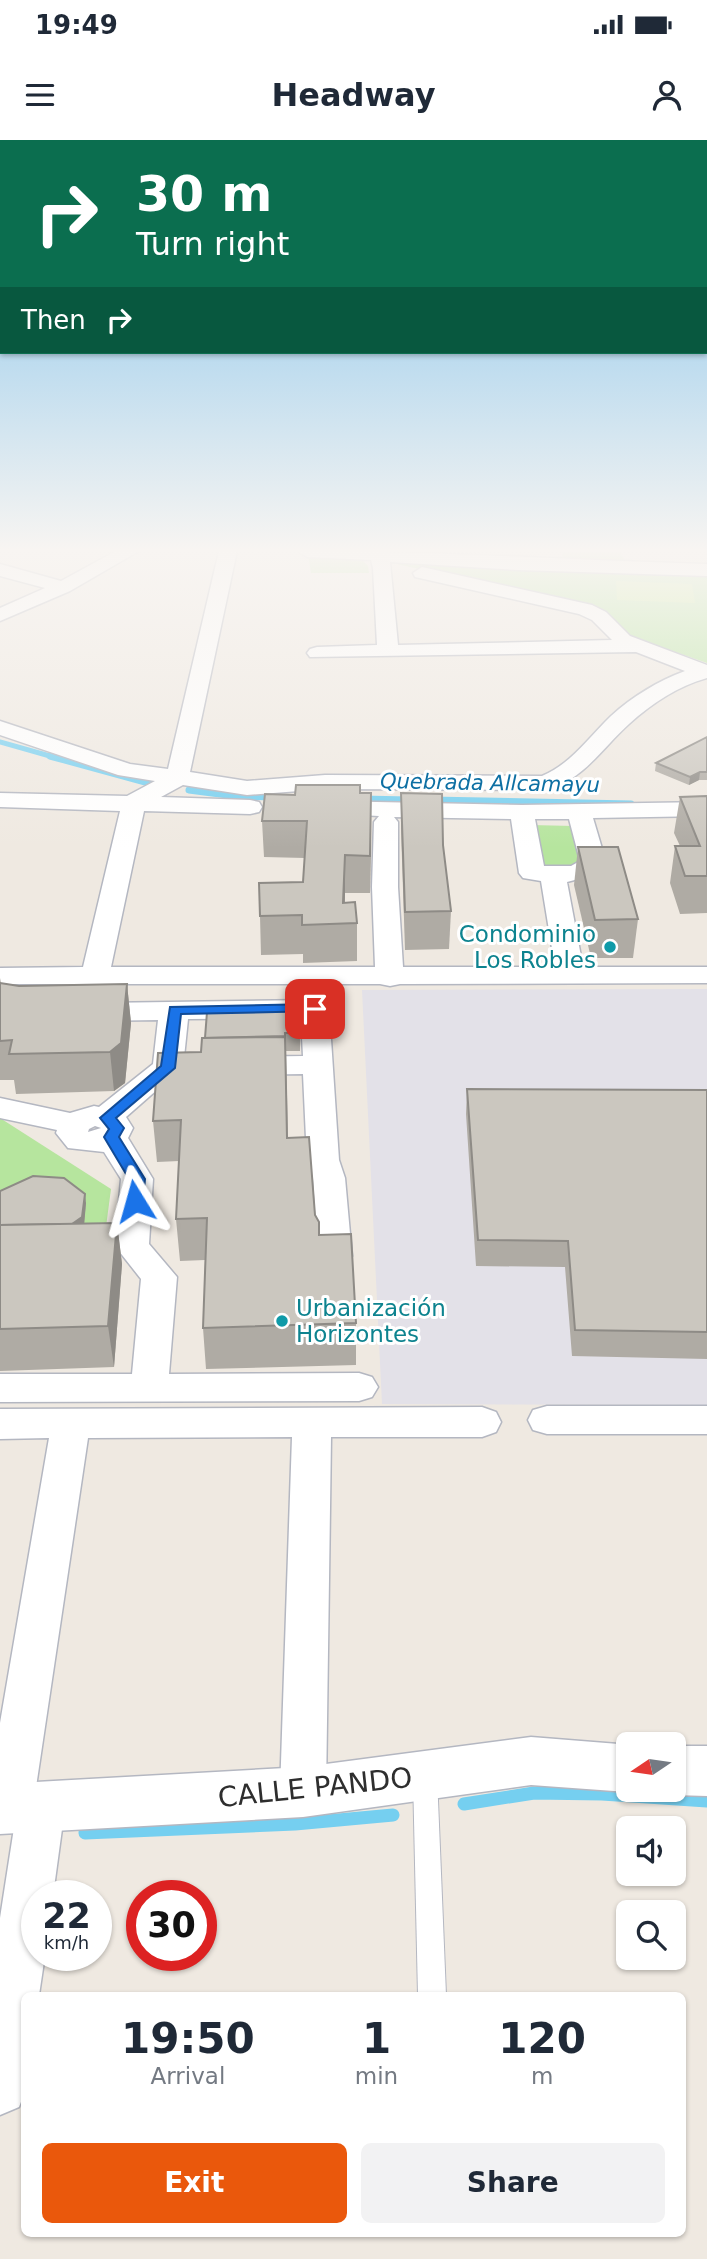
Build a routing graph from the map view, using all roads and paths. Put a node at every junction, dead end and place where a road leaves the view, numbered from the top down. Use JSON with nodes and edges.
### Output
{"nodes":[{"id":1,"x":205,"y":650,"type":"edge"},
{"id":2,"x":475,"y":650,"type":"edge"},
{"id":3,"x":647,"y":650,"type":"edge"},
{"id":4,"x":388,"y":652,"type":"joint"},
{"id":5,"x":317,"y":653,"type":"dead end"},
{"id":6,"x":706,"y":671,"type":"edge"},
{"id":7,"x":0,"y":728,"type":"edge"},
{"id":8,"x":177,"y":779,"type":"junction"},
{"id":9,"x":0,"y":800,"type":"edge"},
{"id":10,"x":134,"y":802,"type":"junction"},
{"id":11,"x":707,"y":809,"type":"edge"},
{"id":12,"x":579,"y":811,"type":"junction"},
{"id":13,"x":522,"y":812,"type":"junction"},
{"id":14,"x":386,"y":822,"type":"dead end"},
{"id":15,"x":553,"y":874,"type":"junction"},
{"id":16,"x":707,"y":975,"type":"edge"},
{"id":17,"x":0,"y":976,"type":"edge"},
{"id":18,"x":95,"y":976,"type":"junction"},
{"id":19,"x":571,"y":977,"type":"junction"},
{"id":20,"x":225,"y":978,"type":"junction"},
{"id":21,"x":390,"y":978,"type":"junction"},
{"id":22,"x":0,"y":1003,"type":"edge"},
{"id":23,"x":174,"y":1010,"type":"junction"},
{"id":24,"x":225,"y":1010,"type":"junction"},
{"id":25,"x":320,"y":1065,"type":"junction"},
{"id":26,"x":191,"y":1067,"type":"junction"},
{"id":27,"x":0,"y":1108,"type":"edge"},
{"id":28,"x":109,"y":1127,"type":"junction"},
{"id":29,"x":335,"y":1255,"type":"edge"},
{"id":30,"x":149,"y":1387,"type":"junction"},
{"id":31,"x":359,"y":1387,"type":"dead end"},
{"id":32,"x":0,"y":1388,"type":"edge"},
{"id":33,"x":707,"y":1419,"type":"edge"},
{"id":34,"x":547,"y":1420,"type":"dead end"},
{"id":35,"x":482,"y":1422,"type":"dead end"},
{"id":36,"x":71,"y":1423,"type":"junction"},
{"id":37,"x":312,"y":1423,"type":"junction"},
{"id":38,"x":0,"y":1424,"type":"edge"},
{"id":39,"x":616,"y":1767,"type":"edge"},
{"id":40,"x":686,"y":1771,"type":"edge"},
{"id":41,"x":707,"y":1772,"type":"edge"},
{"id":42,"x":425,"y":1776,"type":"junction"},
{"id":43,"x":303,"y":1792,"type":"junction"},
{"id":44,"x":17,"y":1808,"type":"edge"},
{"id":45,"x":432,"y":1992,"type":"edge"},
{"id":46,"x":0,"y":2088,"type":"edge"}],
"edges":[{"from":1,"to":8,"type":"street"},
{"from":2,"to":4,"type":"street"},
{"from":3,"to":6,"type":"street"},
{"from":4,"to":5,"type":"street"},
{"from":6,"to":8,"type":"street"},
{"from":7,"to":8,"type":"street"},
{"from":8,"to":10,"type":"street"},
{"from":9,"to":10,"type":"street"},
{"from":10,"to":13,"type":"street"},
{"from":10,"to":18,"type":"street"},
{"from":11,"to":12,"type":"street"},
{"from":12,"to":13,"type":"street"},
{"from":12,"to":15,"type":"street"},
{"from":13,"to":15,"type":"street"},
{"from":14,"to":21,"type":"street"},
{"from":15,"to":19,"type":"street"},
{"from":16,"to":19,"type":"street"},
{"from":17,"to":18,"type":"street"},
{"from":18,"to":20,"type":"street"},
{"from":19,"to":21,"type":"street"},
{"from":20,"to":21,"type":"street"},
{"from":20,"to":24,"type":"street"},
{"from":22,"to":23,"type":"street"},
{"from":23,"to":24,"type":"street"},
{"from":23,"to":26,"type":"street"},
{"from":24,"to":25,"type":"street"},
{"from":25,"to":26,"type":"street"},
{"from":25,"to":29,"type":"street"},
{"from":26,"to":28,"type":"street"},
{"from":27,"to":28,"type":"street"},
{"from":28,"to":30,"type":"street"},
{"from":30,"to":31,"type":"street"},
{"from":30,"to":32,"type":"street"},
{"from":33,"to":34,"type":"street"},
{"from":35,"to":37,"type":"street"},
{"from":36,"to":37,"type":"street"},
{"from":36,"to":38,"type":"street"},
{"from":36,"to":44,"type":"street"},
{"from":37,"to":43,"type":"street"},
{"from":39,"to":42,"type":"street","name":"CALLE PANDO"},
{"from":40,"to":41,"type":"street"},
{"from":42,"to":43,"type":"street","name":"CALLE PANDO"},
{"from":42,"to":45,"type":"lane"},
{"from":43,"to":44,"type":"street","name":"CALLE PANDO"},
{"from":44,"to":46,"type":"street"}]}
